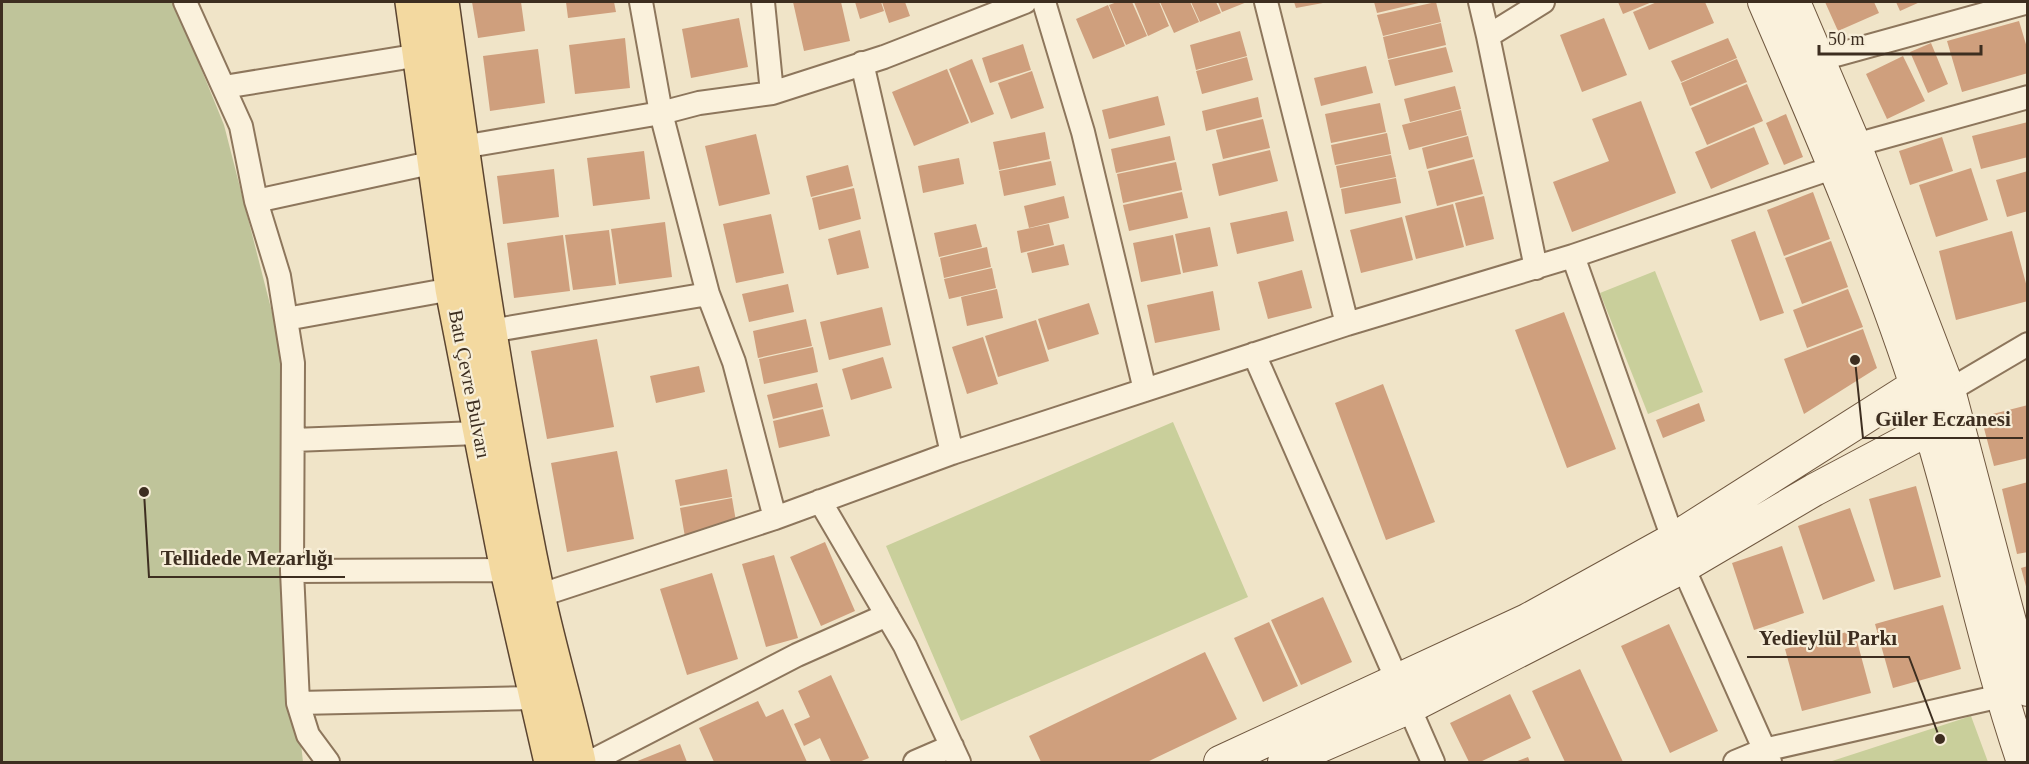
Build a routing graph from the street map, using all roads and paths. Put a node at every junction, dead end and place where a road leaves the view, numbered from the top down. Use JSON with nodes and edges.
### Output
{"nodes":[{"id":1,"x":184,"y":2,"type":"edge"},
{"id":2,"x":412,"y":2,"type":"edge"},
{"id":3,"x":442,"y":2,"type":"edge"},
{"id":4,"x":641,"y":2,"type":"edge"},
{"id":5,"x":763,"y":2,"type":"edge"},
{"id":6,"x":1025,"y":2,"type":"edge"},
{"id":7,"x":1044,"y":2,"type":"edge"},
{"id":8,"x":1266,"y":2,"type":"edge"},
{"id":9,"x":1480,"y":2,"type":"edge"},
{"id":10,"x":1543,"y":2,"type":"edge"},
{"id":11,"x":1764,"y":2,"type":"edge"},
{"id":12,"x":1794,"y":2,"type":"edge"},
{"id":13,"x":2028,"y":2,"type":"edge"},
{"id":14,"x":1488,"y":36,"type":"junction"},
{"id":15,"x":420,"y":55,"type":"junction"},
{"id":16,"x":1818,"y":60,"type":"junction"},
{"id":17,"x":862,"y":63,"type":"junction"},
{"id":18,"x":224,"y":87,"type":"junction"},
{"id":19,"x":772,"y":93,"type":"junction"},
{"id":20,"x":2028,"y":97,"type":"edge"},
{"id":21,"x":661,"y":113,"type":"junction"},
{"id":22,"x":448,"y":155,"type":"junction"},
{"id":23,"x":1845,"y":156,"type":"junction"},
{"id":24,"x":256,"y":201,"type":"junction"},
{"id":25,"x":1573,"y":256,"type":"junction"},
{"id":26,"x":1536,"y":268,"type":"junction"},
{"id":27,"x":452,"y":289,"type":"junction"},
{"id":28,"x":708,"y":294,"type":"junction"},
{"id":29,"x":286,"y":319,"type":"junction"},
{"id":30,"x":1347,"y":324,"type":"junction"},
{"id":31,"x":490,"y":331,"type":"junction"},
{"id":32,"x":2028,"y":344,"type":"edge"},
{"id":33,"x":1254,"y":354,"type":"junction"},
{"id":34,"x":1145,"y":390,"type":"junction"},
{"id":35,"x":1949,"y":390,"type":"junction"},
{"id":36,"x":1923,"y":407,"type":"junction"},
{"id":37,"x":478,"y":433,"type":"junction"},
{"id":38,"x":293,"y":440,"type":"junction"},
{"id":39,"x":952,"y":453,"type":"junction"},
{"id":40,"x":820,"y":501,"type":"junction"},
{"id":41,"x":775,"y":518,"type":"junction"},
{"id":42,"x":1677,"y":553,"type":"junction"},
{"id":43,"x":507,"y":570,"type":"junction"},
{"id":44,"x":292,"y":572,"type":"junction"},
{"id":45,"x":538,"y":596,"type":"junction"},
{"id":46,"x":887,"y":615,"type":"junction"},
{"id":47,"x":2019,"y":682,"type":"edge"},
{"id":48,"x":1402,"y":694,"type":"junction"},
{"id":49,"x":537,"y":698,"type":"junction"},
{"id":50,"x":298,"y":703,"type":"junction"},
{"id":51,"x":956,"y":754,"type":"edge"},
{"id":52,"x":1767,"y":756,"type":"edge"},
{"id":53,"x":328,"y":762,"type":"edge"},
{"id":54,"x":551,"y":762,"type":"edge"},
{"id":55,"x":579,"y":762,"type":"edge"},
{"id":56,"x":590,"y":762,"type":"edge"},
{"id":57,"x":915,"y":762,"type":"edge"},
{"id":58,"x":1220,"y":762,"type":"edge"},
{"id":59,"x":1284,"y":762,"type":"edge"},
{"id":60,"x":1433,"y":762,"type":"edge"},
{"id":61,"x":1735,"y":762,"type":"edge"},
{"id":62,"x":2024,"y":762,"type":"edge"}],
"edges":[{"from":1,"to":18,"type":"street"},
{"from":2,"to":15,"type":"main road","name":"Batı Çevre Bulvarı"},
{"from":3,"to":22,"type":"main road","name":"Batı Çevre Bulvarı"},
{"from":4,"to":21,"type":"street"},
{"from":5,"to":19,"type":"street"},
{"from":6,"to":17,"type":"street"},
{"from":7,"to":34,"type":"street"},
{"from":8,"to":30,"type":"street"},
{"from":9,"to":14,"type":"street"},
{"from":10,"to":14,"type":"street"},
{"from":11,"to":23,"type":"main road"},
{"from":12,"to":16,"type":"main road"},
{"from":13,"to":16,"type":"street"},
{"from":14,"to":26,"type":"street"},
{"from":15,"to":18,"type":"street"},
{"from":15,"to":22,"type":"main road","name":"Batı Çevre Bulvarı"},
{"from":16,"to":23,"type":"main road"},
{"from":17,"to":19,"type":"street"},
{"from":17,"to":39,"type":"street"},
{"from":18,"to":24,"type":"street"},
{"from":19,"to":21,"type":"street"},
{"from":20,"to":23,"type":"street"},
{"from":21,"to":22,"type":"street"},
{"from":21,"to":28,"type":"street"},
{"from":22,"to":24,"type":"street"},
{"from":22,"to":27,"type":"main road","name":"Batı Çevre Bulvarı"},
{"from":22,"to":31,"type":"main road","name":"Batı Çevre Bulvarı"},
{"from":23,"to":25,"type":"street"},
{"from":23,"to":35,"type":"main road"},
{"from":23,"to":36,"type":"main road"},
{"from":24,"to":29,"type":"street"},
{"from":25,"to":26,"type":"street"},
{"from":25,"to":42,"type":"street"},
{"from":26,"to":30,"type":"street"},
{"from":27,"to":29,"type":"street"},
{"from":27,"to":37,"type":"main road","name":"Batı Çevre Bulvarı"},
{"from":28,"to":31,"type":"street"},
{"from":28,"to":41,"type":"street"},
{"from":29,"to":38,"type":"street"},
{"from":30,"to":33,"type":"street"},
{"from":31,"to":45,"type":"main road","name":"Batı Çevre Bulvarı"},
{"from":32,"to":35,"type":"street"},
{"from":33,"to":34,"type":"street"},
{"from":33,"to":48,"type":"street"},
{"from":34,"to":39,"type":"street"},
{"from":35,"to":36,"type":"street"},
{"from":35,"to":47,"type":"main road"},
{"from":36,"to":42,"type":"main road"},
{"from":36,"to":42,"type":"main road"},
{"from":36,"to":47,"type":"main road"},
{"from":37,"to":38,"type":"street"},
{"from":37,"to":43,"type":"main road","name":"Batı Çevre Bulvarı"},
{"from":38,"to":44,"type":"street"},
{"from":39,"to":40,"type":"street"},
{"from":40,"to":41,"type":"street"},
{"from":40,"to":46,"type":"street"},
{"from":41,"to":45,"type":"street"},
{"from":42,"to":48,"type":"main road"},
{"from":42,"to":52,"type":"street"},
{"from":43,"to":44,"type":"street"},
{"from":43,"to":45,"type":"street"},
{"from":43,"to":49,"type":"main road","name":"Batı Çevre Bulvarı"},
{"from":44,"to":50,"type":"street"},
{"from":45,"to":55,"type":"main road","name":"Batı Çevre Bulvarı"},
{"from":46,"to":51,"type":"street"},
{"from":46,"to":56,"type":"street"},
{"from":47,"to":52,"type":"street"},
{"from":47,"to":62,"type":"main road"},
{"from":48,"to":58,"type":"main road"},
{"from":48,"to":59,"type":"main road"},
{"from":48,"to":60,"type":"street"},
{"from":49,"to":50,"type":"street"},
{"from":49,"to":54,"type":"main road","name":"Batı Çevre Bulvarı"},
{"from":50,"to":53,"type":"street"},
{"from":51,"to":57,"type":"street"},
{"from":52,"to":61,"type":"street"}]}
